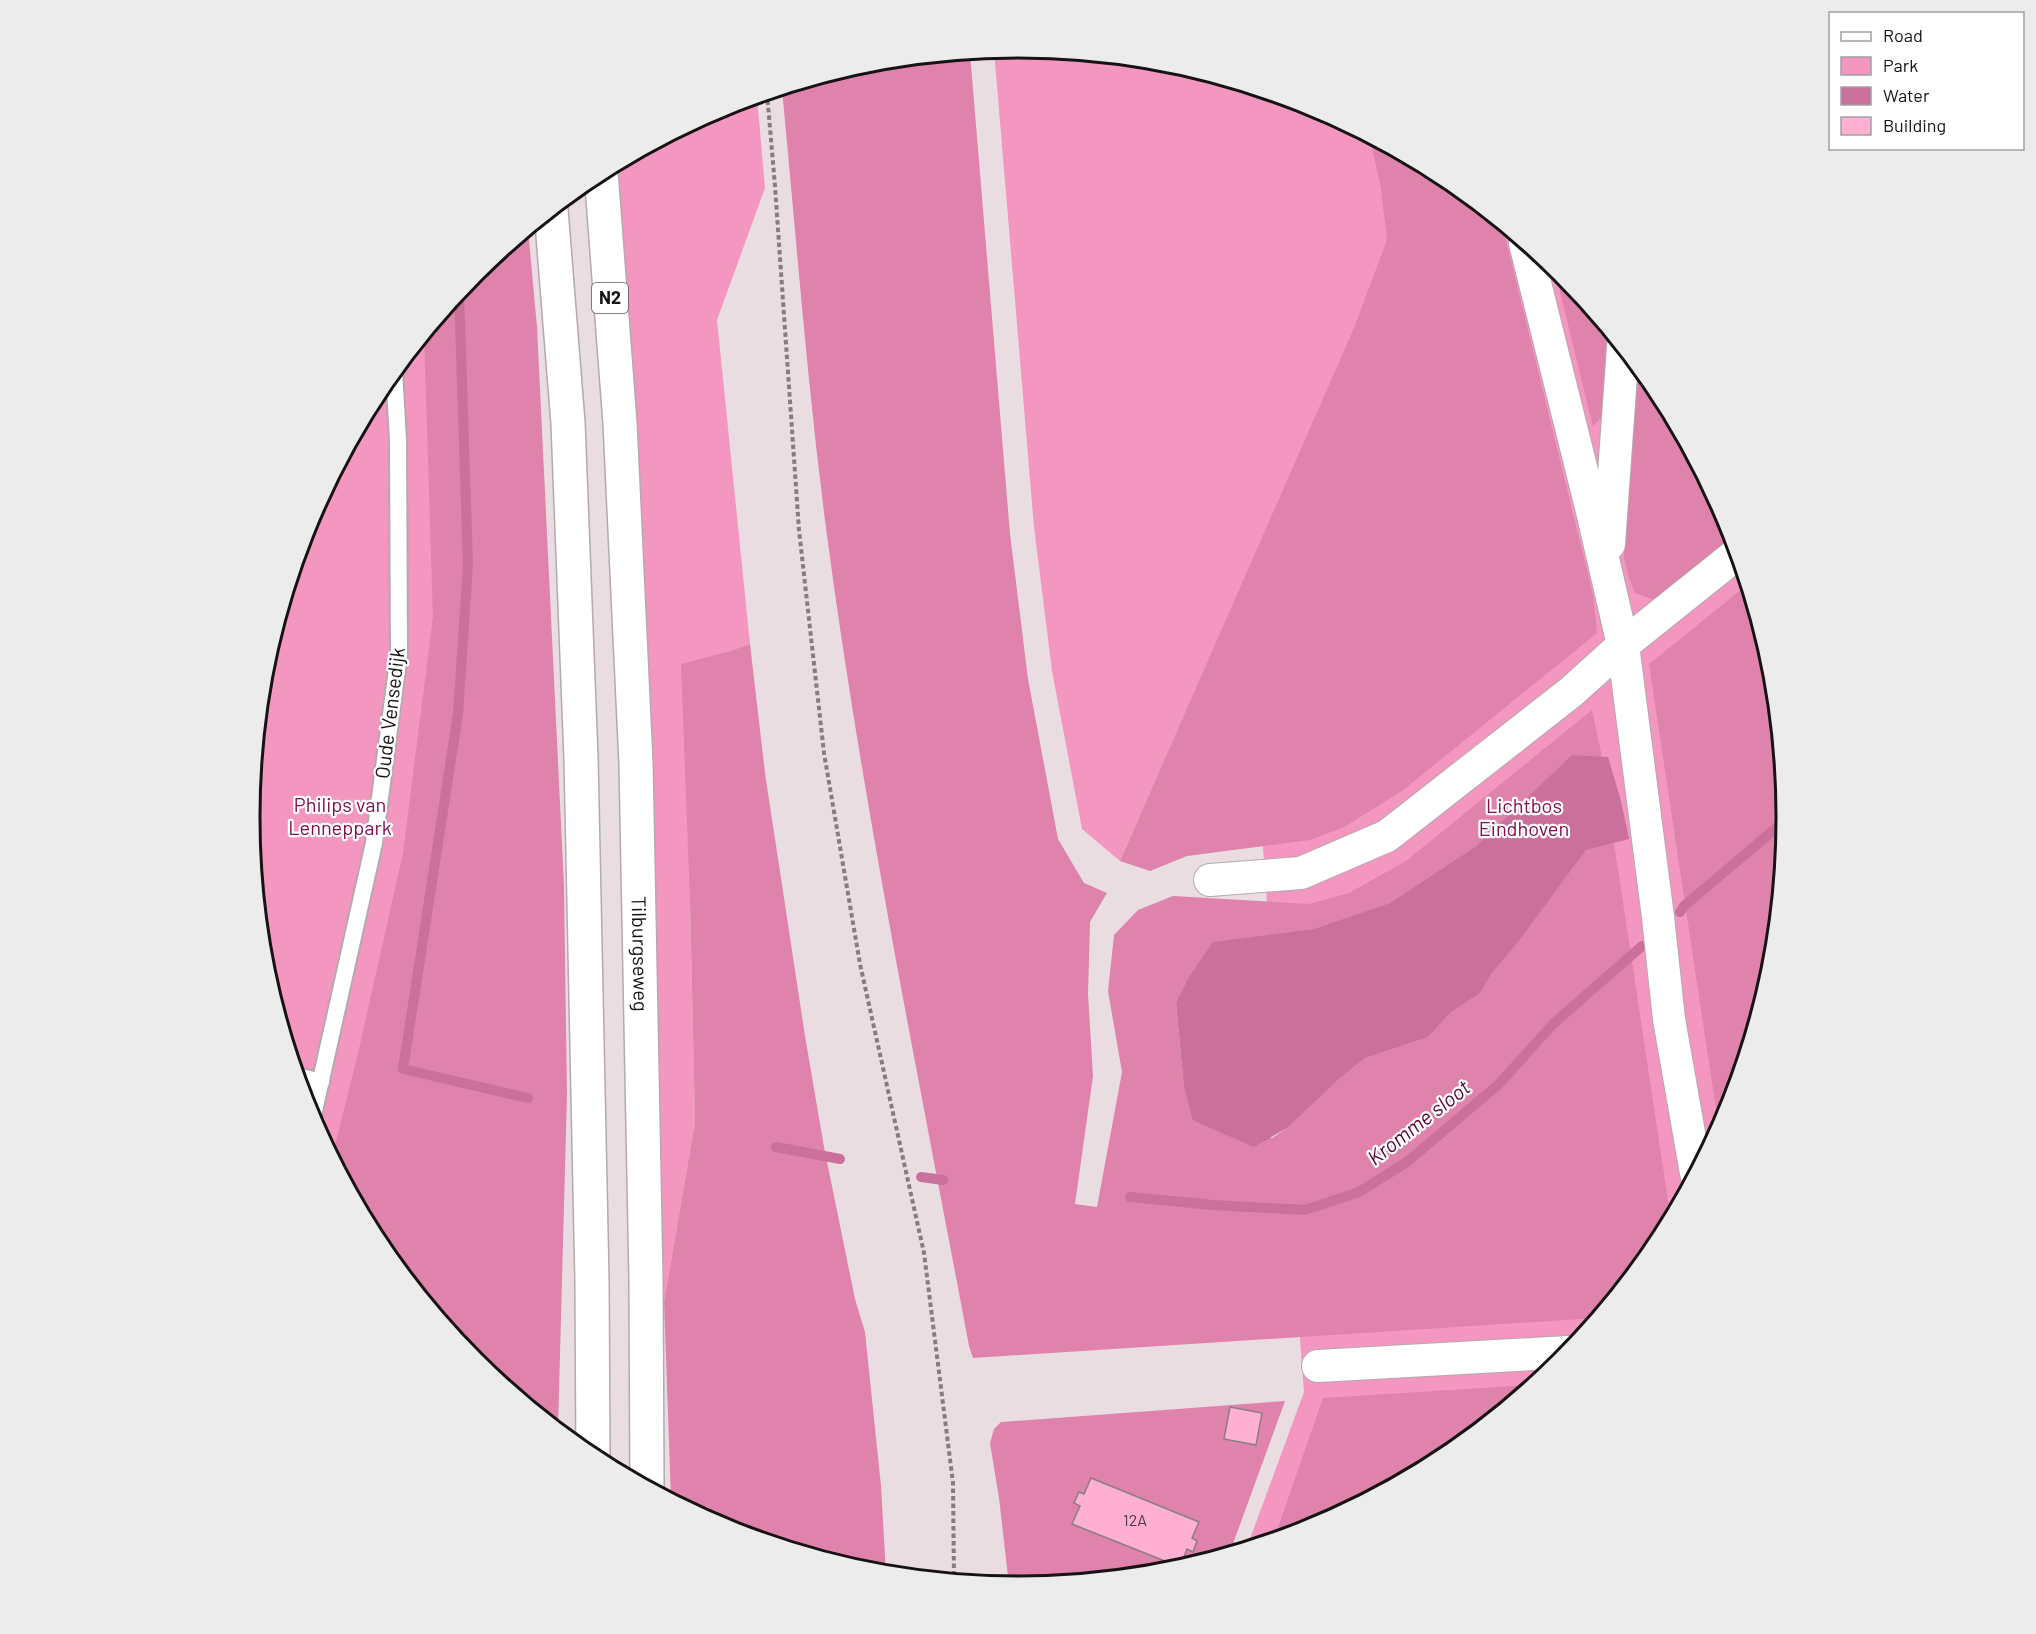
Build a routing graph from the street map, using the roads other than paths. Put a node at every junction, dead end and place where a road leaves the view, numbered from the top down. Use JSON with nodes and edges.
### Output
{"nodes":[{"id":1,"x":602,"y":183,"type":"edge"},
{"id":2,"x":552,"y":219,"type":"edge"},
{"id":3,"x":1528,"y":257,"type":"edge"},
{"id":4,"x":1622,"y":358,"type":"edge"},
{"id":5,"x":395,"y":385,"type":"edge"},
{"id":6,"x":1731,"y":559,"type":"edge"},
{"id":7,"x":1607,"y":577,"type":"junction"},
{"id":8,"x":1623,"y":645,"type":"junction"},
{"id":9,"x":1210,"y":880,"type":"dead end"},
{"id":10,"x":306,"y":1078,"type":"edge"},
{"id":11,"x":321,"y":1082,"type":"junction"},
{"id":12,"x":316,"y":1104,"type":"edge"},
{"id":13,"x":1694,"y":1160,"type":"edge"},
{"id":14,"x":1554,"y":1353,"type":"edge"},
{"id":15,"x":1318,"y":1366,"type":"dead end"},
{"id":16,"x":593,"y":1445,"type":"edge"},
{"id":17,"x":647,"y":1478,"type":"edge"}],
"edges":[{"from":1,"to":17,"type":"highway","name":"Tilburgseweg","number":"N2"},
{"from":2,"to":16,"type":"highway"},
{"from":3,"to":7,"type":"street"},
{"from":4,"to":7,"type":"street"},
{"from":5,"to":11,"type":"lane","name":"Oude Vensedijk"},
{"from":6,"to":8,"type":"street"},
{"from":7,"to":8,"type":"street"},
{"from":8,"to":9,"type":"street"},
{"from":8,"to":13,"type":"street"},
{"from":10,"to":11,"type":"lane"},
{"from":11,"to":12,"type":"lane","name":"Oude Vensedijk"},
{"from":14,"to":15,"type":"street"}]}
